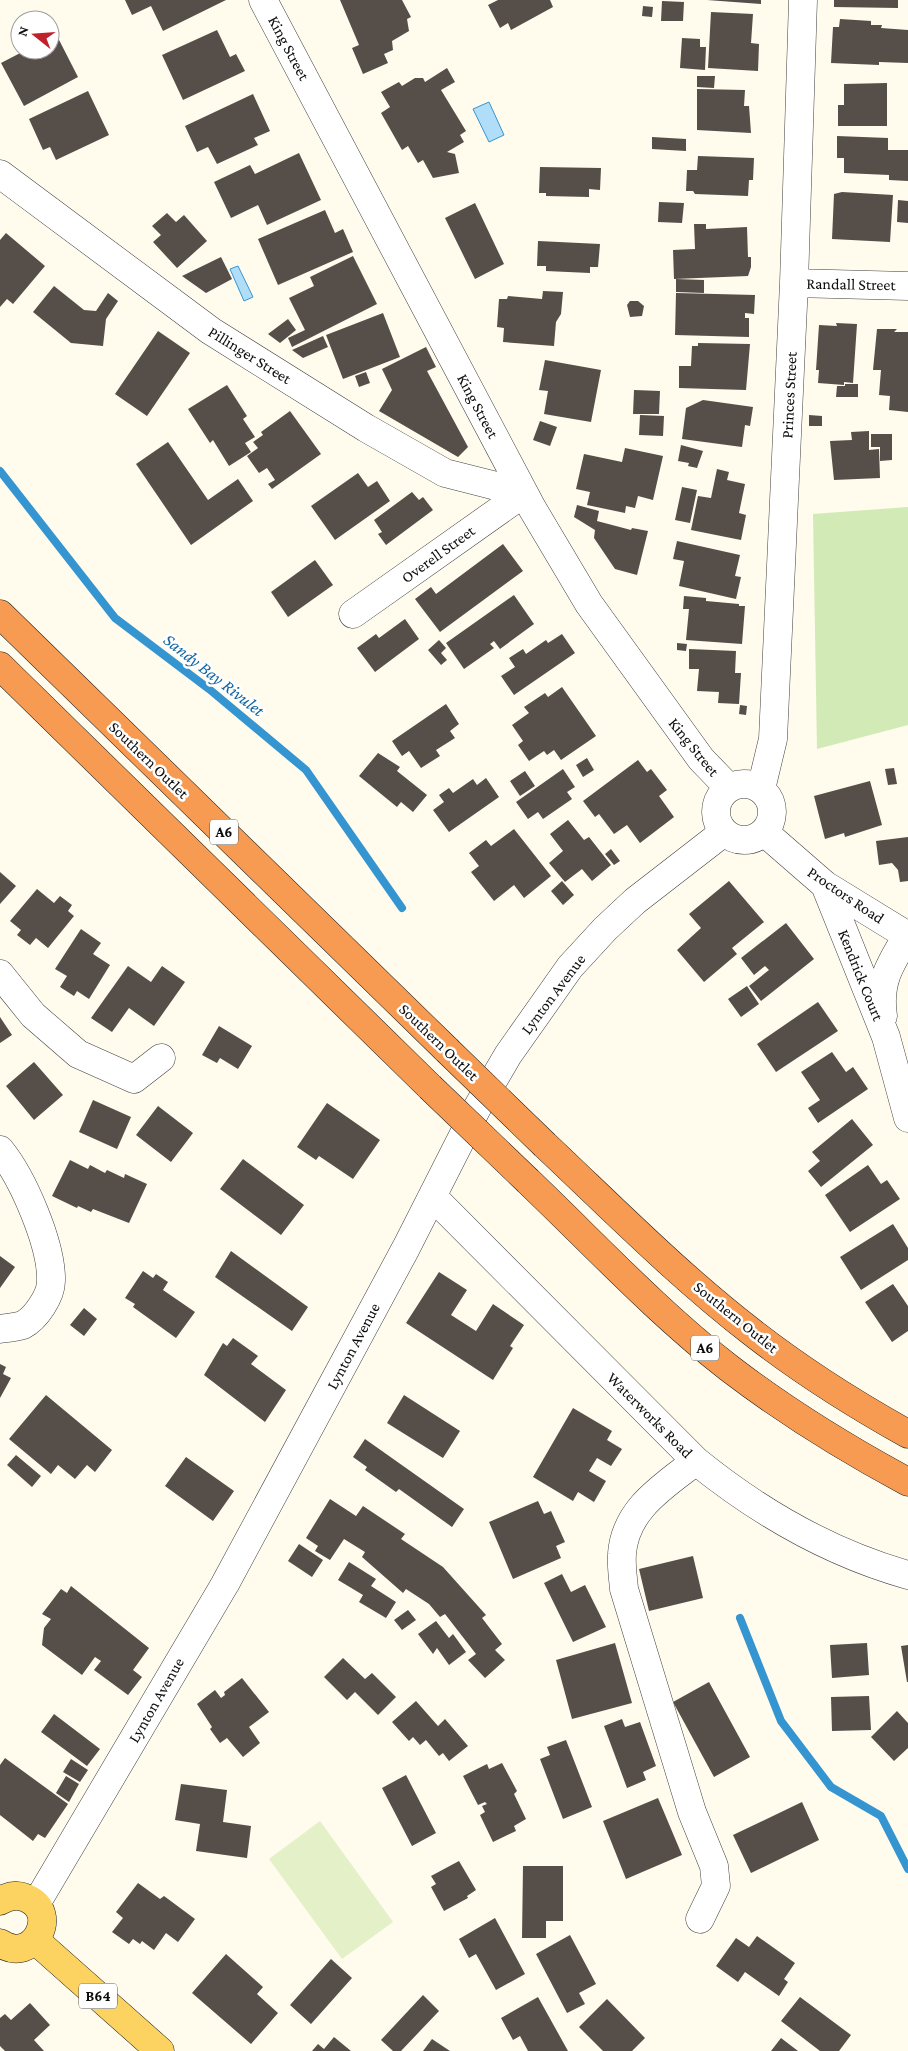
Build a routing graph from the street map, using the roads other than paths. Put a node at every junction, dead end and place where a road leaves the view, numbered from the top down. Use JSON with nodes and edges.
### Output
{"nodes":[{"id":1,"x":263,"y":0,"type":"edge"},
{"id":2,"x":804,"y":0,"type":"edge"},
{"id":3,"x":0,"y":174,"type":"edge"},
{"id":4,"x":794,"y":283,"type":"junction"},
{"id":5,"x":908,"y":286,"type":"edge"},
{"id":6,"x":524,"y":493,"type":"junction"},
{"id":7,"x":0,"y":614,"type":"edge"},
{"id":8,"x":353,"y":614,"type":"dead end"},
{"id":9,"x":0,"y":666,"type":"edge"},
{"id":10,"x":729,"y":788,"type":"junction"},
{"id":11,"x":761,"y":788,"type":"junction"},
{"id":12,"x":724,"y":832,"type":"junction"},
{"id":13,"x":764,"y":832,"type":"junction"},
{"id":14,"x":825,"y":885,"type":"junction"},
{"id":15,"x":908,"y":936,"type":"edge"},
{"id":16,"x":0,"y":974,"type":"edge"},
{"id":17,"x":886,"y":1037,"type":"junction"},
{"id":18,"x":162,"y":1058,"type":"dead end"},
{"id":19,"x":908,"y":1118,"type":"edge"},
{"id":20,"x":0,"y":1150,"type":"edge"},
{"id":21,"x":433,"y":1197,"type":"junction"},
{"id":22,"x":0,"y":1329,"type":"edge"},
{"id":23,"x":908,"y":1434,"type":"edge"},
{"id":24,"x":696,"y":1461,"type":"junction"},
{"id":25,"x":908,"y":1482,"type":"edge"},
{"id":26,"x":908,"y":1575,"type":"edge"},
{"id":27,"x":0,"y":1901,"type":"edge"},
{"id":28,"x":36,"y":1904,"type":"junction"},
{"id":29,"x":700,"y":1919,"type":"dead end"},
{"id":30,"x":35,"y":1940,"type":"junction"},
{"id":31,"x":0,"y":1943,"type":"edge"},
{"id":32,"x":160,"y":2051,"type":"edge"}],
"edges":[{"from":1,"to":6,"type":"street","name":"King Street"},
{"from":2,"to":4,"type":"street","name":"Princes Street"},
{"from":3,"to":6,"type":"street","name":"Pillinger Street"},
{"from":4,"to":5,"type":"street","name":"Randall Street"},
{"from":4,"to":11,"type":"street","name":"Princes Street"},
{"from":6,"to":8,"type":"street","name":"Overell Street"},
{"from":6,"to":10,"type":"street","name":"King Street"},
{"from":7,"to":23,"type":"highway","name":"Southern Outlet","number":"A6","bridge":true},
{"from":9,"to":25,"type":"highway","number":"A6","bridge":true},
{"from":10,"to":11,"type":"street"},
{"from":10,"to":12,"type":"street"},
{"from":11,"to":13,"type":"street"},
{"from":12,"to":13,"type":"street"},
{"from":12,"to":21,"type":"street","name":"Lynton Avenue"},
{"from":13,"to":14,"type":"street","name":"Proctors Road"},
{"from":14,"to":15,"type":"street","name":"Proctors Road"},
{"from":14,"to":17,"type":"street","name":"Kendrick Court"},
{"from":15,"to":17,"type":"street","name":"Kendrick Court"},
{"from":16,"to":18,"type":"street"},
{"from":17,"to":19,"type":"street","name":"Kendrick Court"},
{"from":20,"to":22,"type":"street"},
{"from":21,"to":24,"type":"street","name":"Waterworks Road"},
{"from":21,"to":28,"type":"street","name":"Lynton Avenue"},
{"from":24,"to":26,"type":"street","name":"Waterworks Road"},
{"from":24,"to":29,"type":"street"},
{"from":27,"to":28,"type":"main road"},
{"from":28,"to":30,"type":"main road"},
{"from":30,"to":31,"type":"main road"},
{"from":30,"to":32,"type":"main road","number":"B64"}]}
